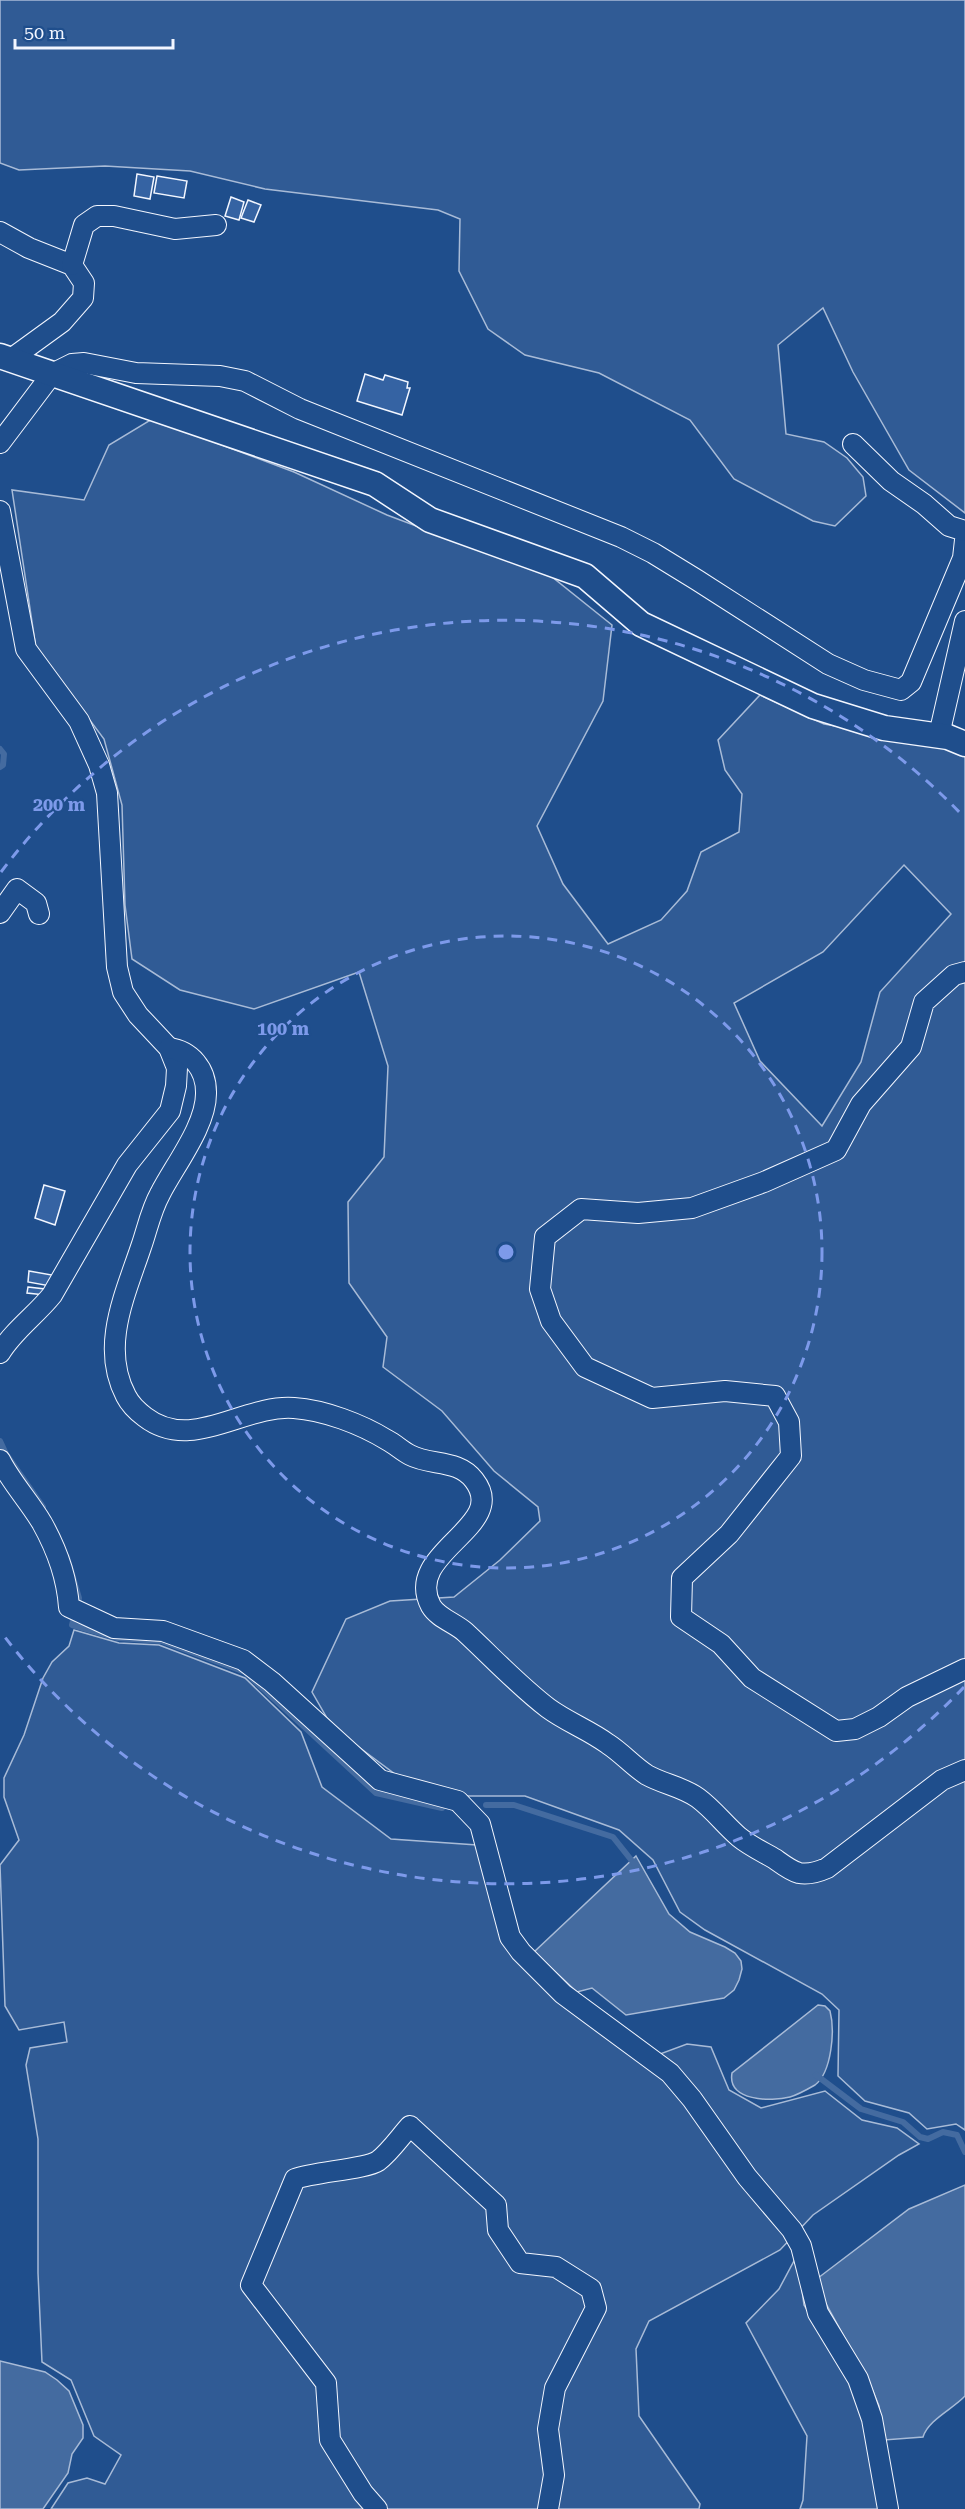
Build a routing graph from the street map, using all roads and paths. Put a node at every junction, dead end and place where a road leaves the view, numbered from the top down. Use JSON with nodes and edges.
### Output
{"nodes":[{"id":1,"x":216,"y":225,"type":"dead end"},
{"id":2,"x":0,"y":232,"type":"edge"},
{"id":3,"x":72,"y":266,"type":"junction"},
{"id":4,"x":5,"y":358,"type":"edge"},
{"id":5,"x":52,"y":374,"type":"junction"},
{"id":6,"x":0,"y":443,"type":"edge"},
{"id":7,"x":853,"y":444,"type":"dead end"},
{"id":8,"x":0,"y":511,"type":"edge"},
{"id":9,"x":965,"y":531,"type":"edge"},
{"id":10,"x":965,"y":540,"type":"edge"},
{"id":11,"x":965,"y":621,"type":"edge"},
{"id":12,"x":939,"y":735,"type":"junction"},
{"id":13,"x":965,"y":744,"type":"edge"},
{"id":14,"x":0,"y":913,"type":"edge"},
{"id":15,"x":39,"y":914,"type":"dead end"},
{"id":16,"x":965,"y":972,"type":"edge"},
{"id":17,"x":169,"y":1048,"type":"junction"},
{"id":18,"x":0,"y":1353,"type":"edge"},
{"id":19,"x":0,"y":1460,"type":"edge"},
{"id":20,"x":965,"y":1669,"type":"edge"},
{"id":21,"x":965,"y":1770,"type":"edge"},
{"id":22,"x":377,"y":2509,"type":"edge"},
{"id":23,"x":548,"y":2509,"type":"edge"},
{"id":24,"x":888,"y":2509,"type":"edge"}],
"edges":[{"from":1,"to":3,"type":"street"},
{"from":2,"to":3,"type":"street"},
{"from":3,"to":4,"type":"street"},
{"from":4,"to":5,"type":"street"},
{"from":5,"to":6,"type":"street"},
{"from":5,"to":10,"type":"street"},
{"from":5,"to":12,"type":"street"},
{"from":7,"to":9,"type":"street"},
{"from":8,"to":17,"type":"street"},
{"from":11,"to":12,"type":"street"},
{"from":12,"to":13,"type":"street"},
{"from":14,"to":15,"type":"street"},
{"from":16,"to":20,"type":"street"},
{"from":17,"to":18,"type":"street"},
{"from":17,"to":21,"type":"street"},
{"from":19,"to":24,"type":"street"},
{"from":22,"to":23,"type":"street"}]}
